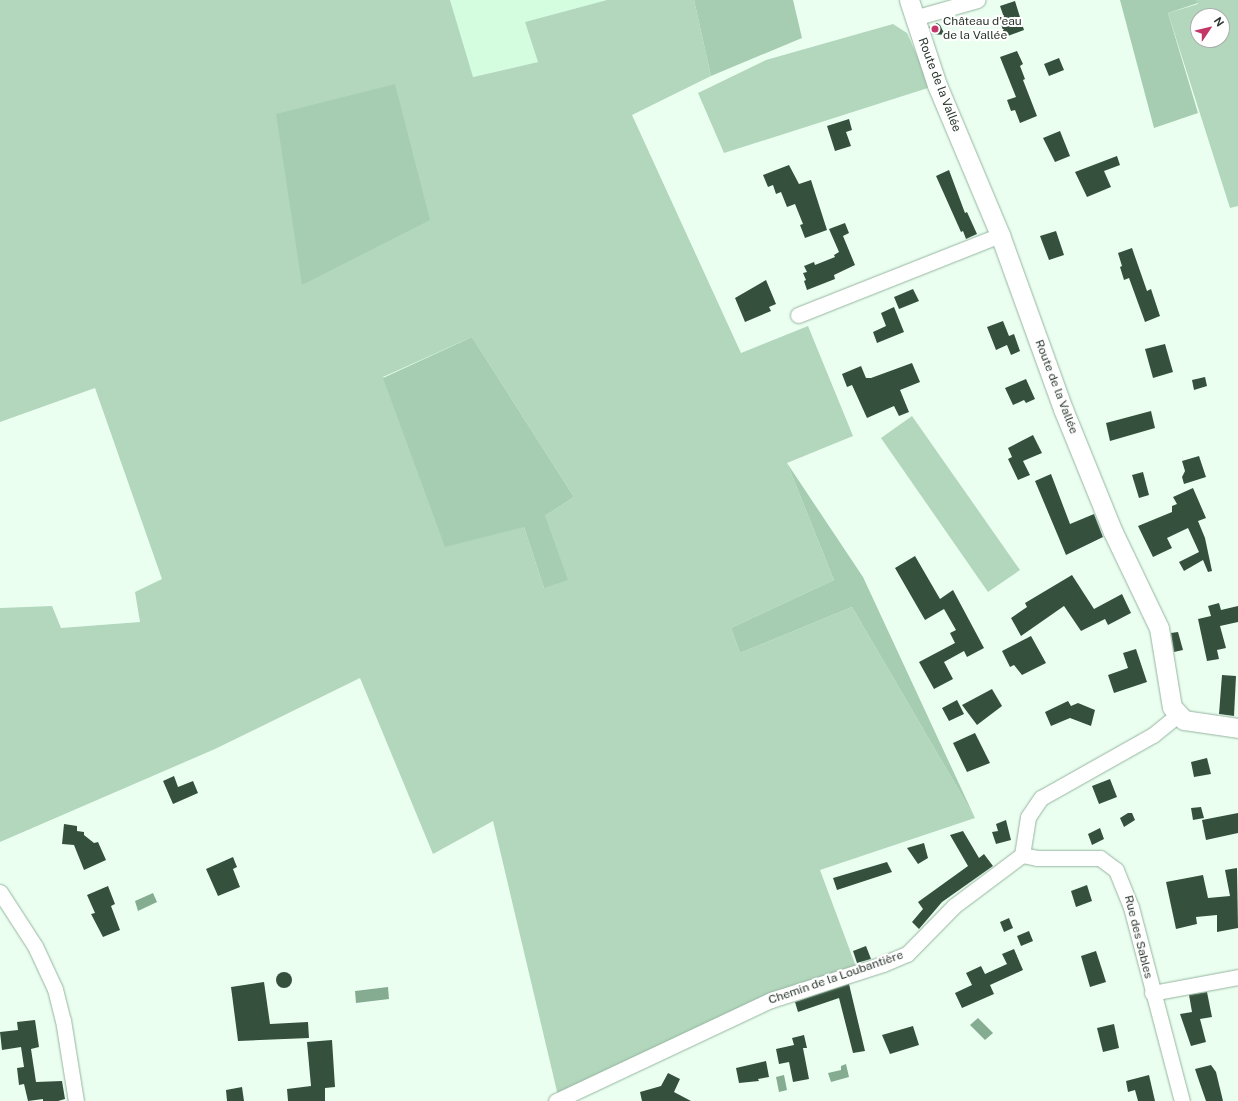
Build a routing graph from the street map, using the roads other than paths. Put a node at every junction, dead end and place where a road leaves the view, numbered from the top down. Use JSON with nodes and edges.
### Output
{"nodes":[{"id":1,"x":976,"y":0,"type":"edge"},
{"id":2,"x":911,"y":9,"type":"edge"},
{"id":3,"x":1000,"y":235,"type":"junction"},
{"id":4,"x":798,"y":315,"type":"dead end"},
{"id":5,"x":1178,"y":716,"type":"junction"},
{"id":6,"x":1238,"y":728,"type":"edge"},
{"id":7,"x":1022,"y":855,"type":"junction"},
{"id":8,"x":0,"y":892,"type":"edge"},
{"id":9,"x":1238,"y":977,"type":"edge"},
{"id":10,"x":1152,"y":993,"type":"junction"},
{"id":11,"x":76,"y":1101,"type":"edge"},
{"id":12,"x":556,"y":1101,"type":"edge"},
{"id":13,"x":1182,"y":1101,"type":"edge"}],
"edges":[{"from":1,"to":2,"type":"street"},
{"from":2,"to":3,"type":"street","name":"Route de la Vallée"},
{"from":3,"to":4,"type":"street"},
{"from":3,"to":5,"type":"street","name":"Route de la Vallée"},
{"from":5,"to":6,"type":"street"},
{"from":5,"to":7,"type":"street"},
{"from":7,"to":10,"type":"street","name":"Rue des Sables"},
{"from":7,"to":12,"type":"street","name":"Chemin de la Loubantière"},
{"from":8,"to":11,"type":"street"},
{"from":9,"to":10,"type":"street"},
{"from":10,"to":13,"type":"street","name":"Rue des Sables"}]}
